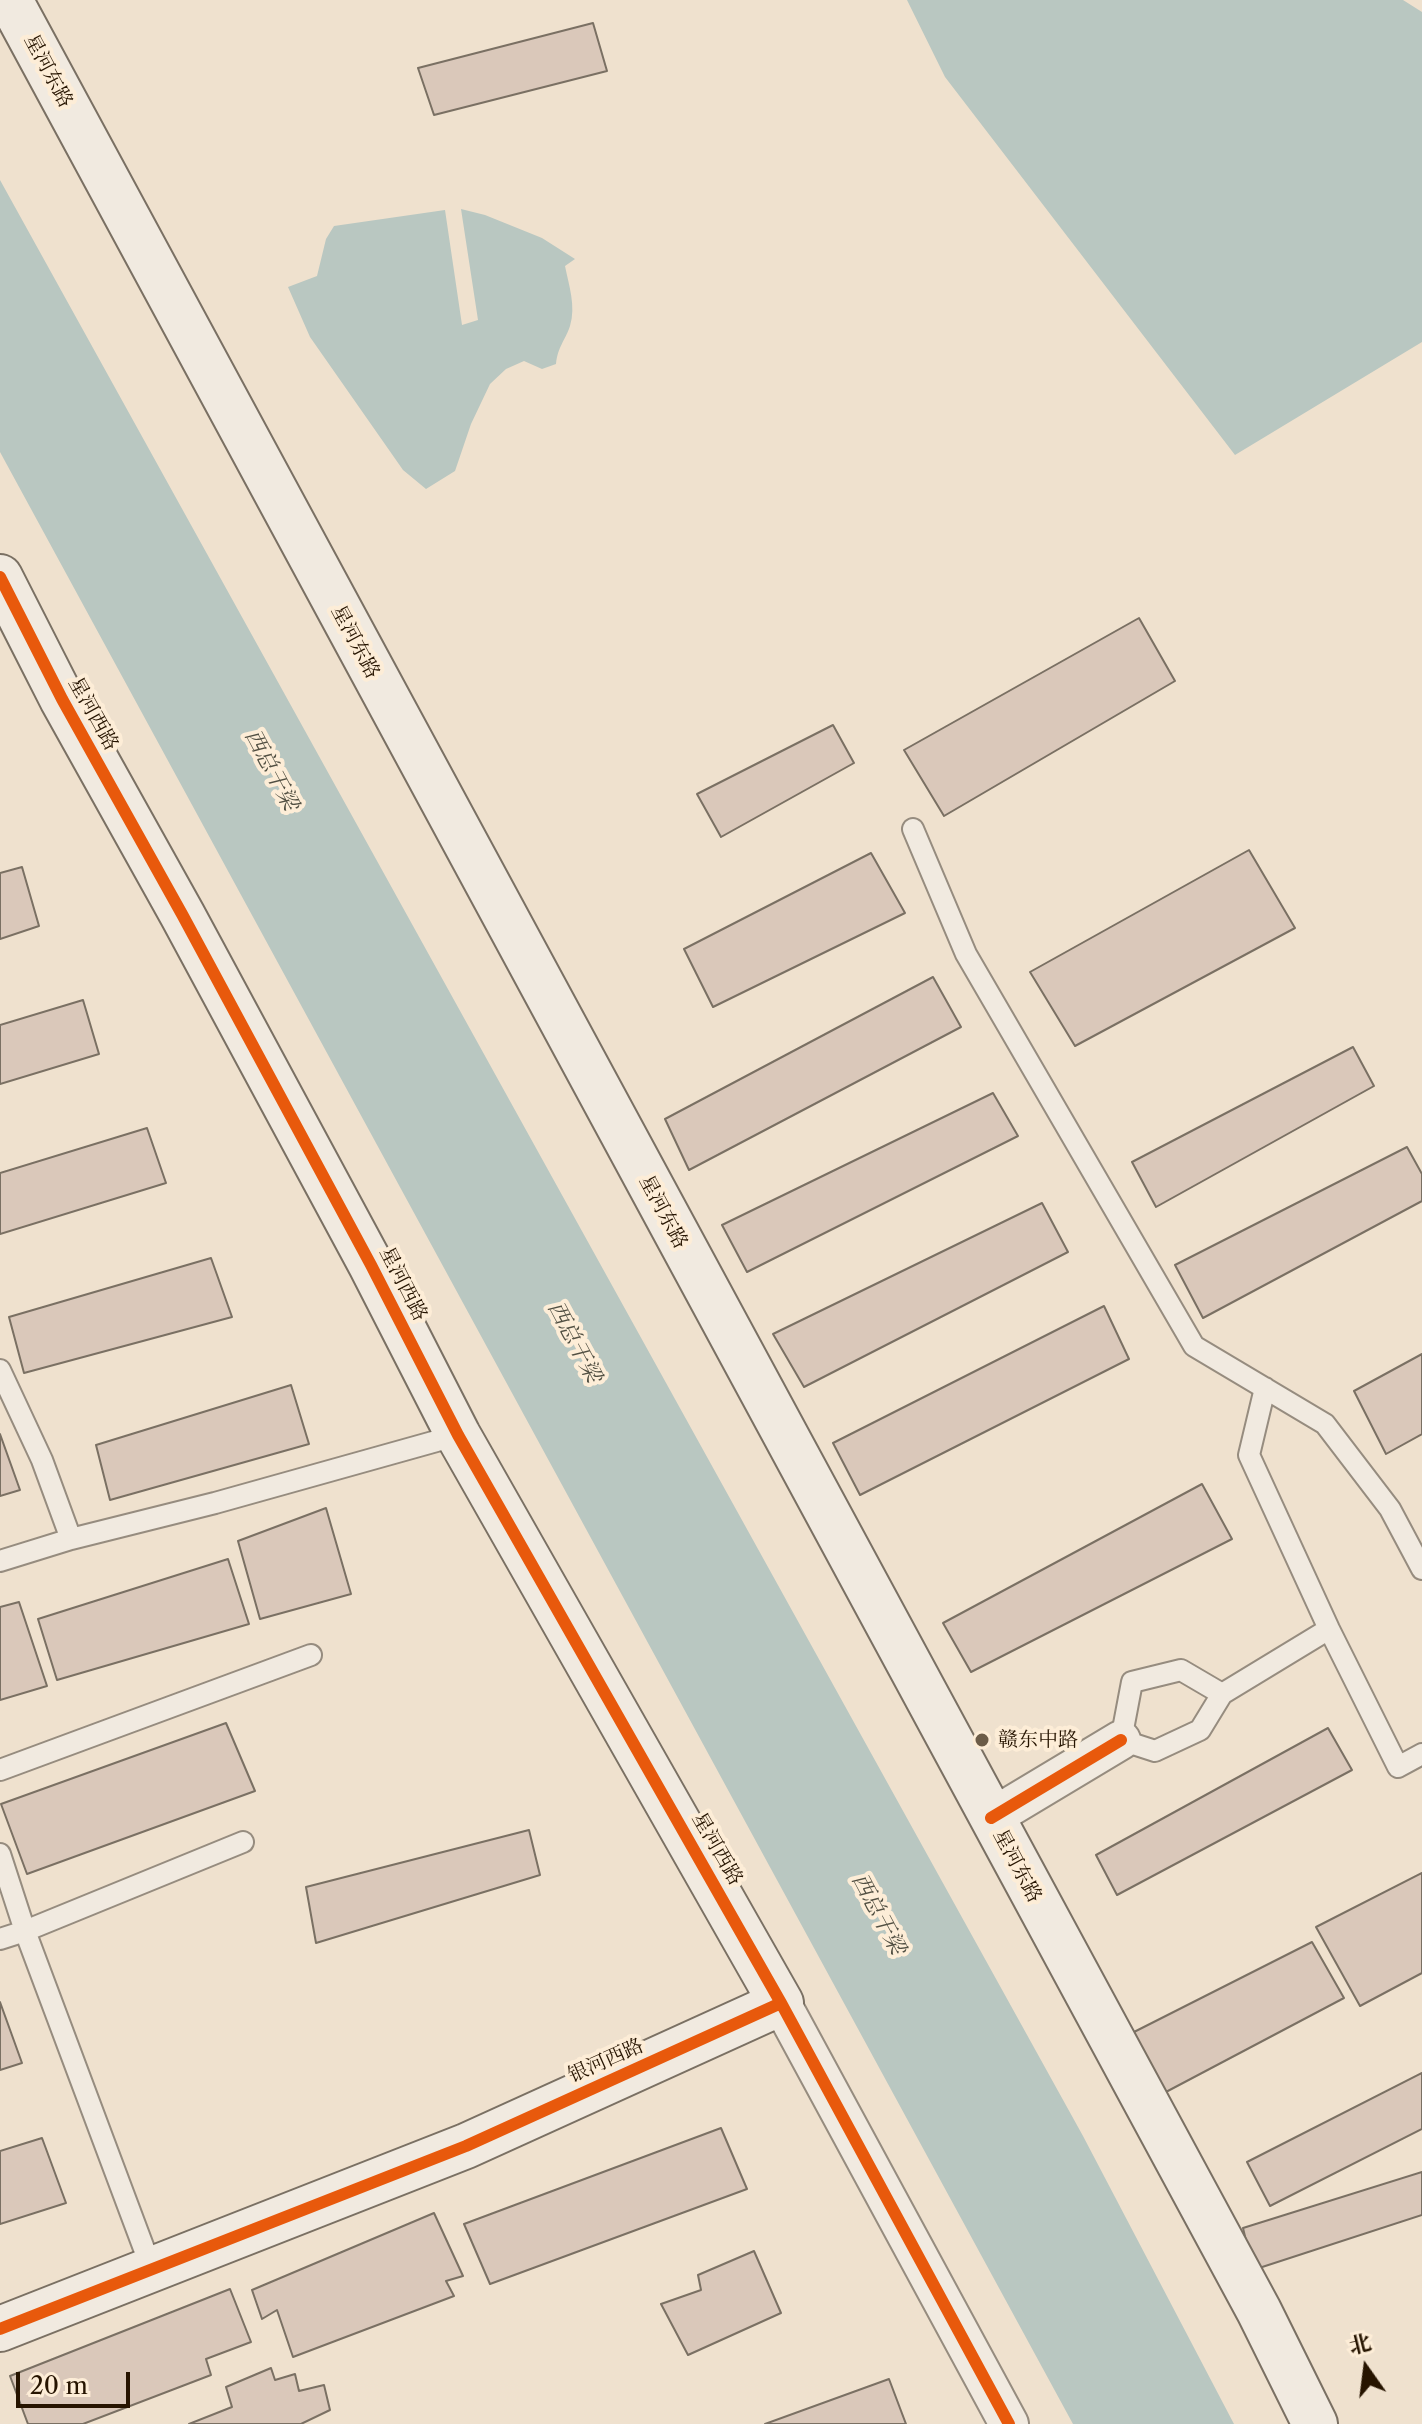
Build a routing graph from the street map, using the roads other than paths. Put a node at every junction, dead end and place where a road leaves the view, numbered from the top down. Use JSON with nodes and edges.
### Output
{"nodes":[{"id":1,"x":10,"y":0,"type":"edge"},
{"id":2,"x":0,"y":577,"type":"edge"},
{"id":3,"x":913,"y":829,"type":"dead end"},
{"id":4,"x":0,"y":1370,"type":"edge"},
{"id":5,"x":1265,"y":1388,"type":"junction"},
{"id":6,"x":458,"y":1435,"type":"junction"},
{"id":7,"x":71,"y":1539,"type":"junction"},
{"id":8,"x":0,"y":1561,"type":"edge"},
{"id":9,"x":1422,"y":1569,"type":"edge"},
{"id":10,"x":1329,"y":1629,"type":"junction"},
{"id":11,"x":311,"y":1655,"type":"dead end"},
{"id":12,"x":1222,"y":1694,"type":"junction"},
{"id":13,"x":1121,"y":1740,"type":"junction"},
{"id":14,"x":1422,"y":1754,"type":"edge"},
{"id":15,"x":0,"y":1770,"type":"edge"},
{"id":16,"x":991,"y":1818,"type":"junction"},
{"id":17,"x":243,"y":1842,"type":"dead end"},
{"id":18,"x":0,"y":1854,"type":"edge"},
{"id":19,"x":25,"y":1931,"type":"junction"},
{"id":20,"x":0,"y":1939,"type":"edge"},
{"id":21,"x":781,"y":2003,"type":"junction"},
{"id":22,"x":152,"y":2270,"type":"junction"},
{"id":23,"x":0,"y":2329,"type":"edge"},
{"id":24,"x":1009,"y":2424,"type":"edge"},
{"id":25,"x":1315,"y":2424,"type":"edge"}],
"edges":[{"from":1,"to":16,"type":"main road","name":"星河东路"},
{"from":2,"to":6,"type":"main road","name":"星河西路"},
{"from":3,"to":5,"type":"lane"},
{"from":4,"to":7,"type":"lane"},
{"from":5,"to":9,"type":"lane"},
{"from":5,"to":10,"type":"lane"},
{"from":6,"to":7,"type":"lane"},
{"from":6,"to":21,"type":"main road","name":"星河西路"},
{"from":7,"to":8,"type":"lane"},
{"from":10,"to":12,"type":"lane"},
{"from":10,"to":14,"type":"lane"},
{"from":11,"to":15,"type":"lane"},
{"from":12,"to":13,"type":"lane"},
{"from":12,"to":13,"type":"lane"},
{"from":13,"to":16,"type":"street"},
{"from":16,"to":25,"type":"main road","name":"星河东路"},
{"from":17,"to":19,"type":"lane"},
{"from":18,"to":19,"type":"lane"},
{"from":19,"to":20,"type":"lane"},
{"from":19,"to":22,"type":"lane"},
{"from":21,"to":22,"type":"main road","name":"银河西路"},
{"from":21,"to":24,"type":"street"},
{"from":22,"to":23,"type":"main road","name":"银河西路"}]}
